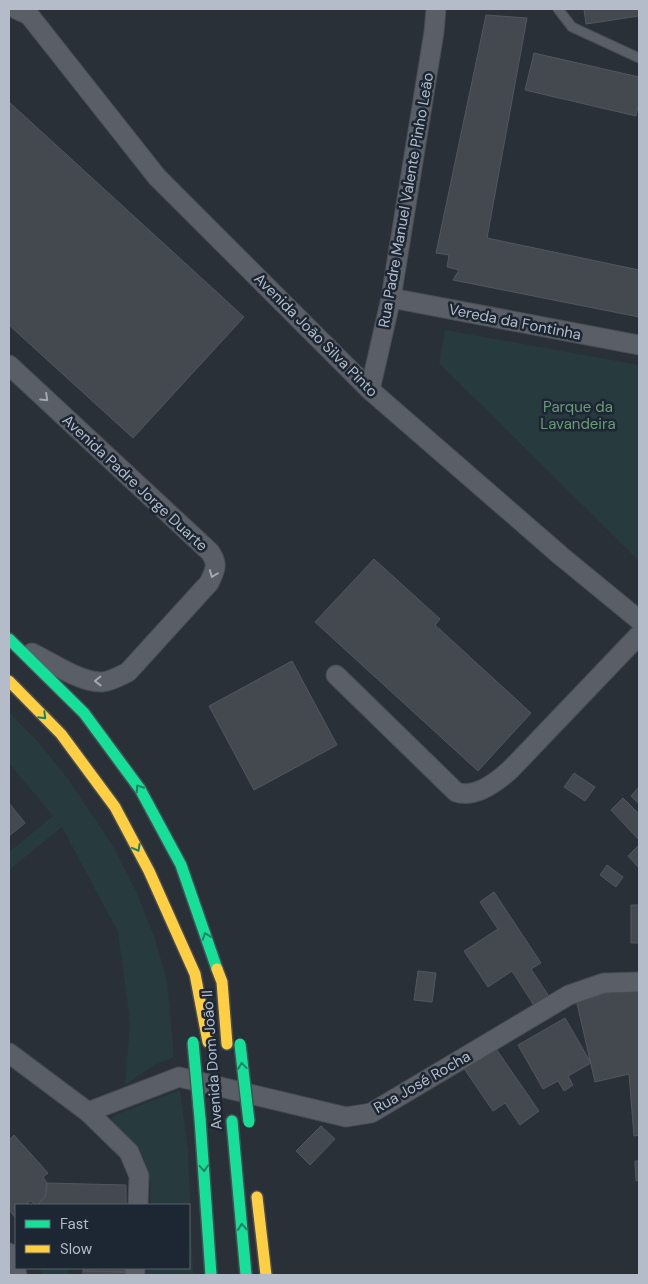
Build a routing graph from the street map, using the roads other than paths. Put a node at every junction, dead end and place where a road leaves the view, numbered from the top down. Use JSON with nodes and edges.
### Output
{"nodes":[{"id":1,"x":436,"y":9,"type":"edge"},
{"id":2,"x":558,"y":9,"type":"edge"},
{"id":3,"x":25,"y":11,"type":"edge"},
{"id":4,"x":639,"y":58,"type":"edge"},
{"id":5,"x":390,"y":298,"type":"junction"},
{"id":6,"x":639,"y":346,"type":"edge"},
{"id":7,"x":9,"y":365,"type":"edge"},
{"id":8,"x":370,"y":390,"type":"junction"},
{"id":9,"x":639,"y":620,"type":"edge"},
{"id":10,"x":639,"y":634,"type":"edge"},
{"id":11,"x":11,"y":641,"type":"edge"},
{"id":12,"x":336,"y":676,"type":"dead end"},
{"id":13,"x":9,"y":681,"type":"edge"},
{"id":14,"x":149,"y":870,"type":"junction"},
{"id":15,"x":179,"y":964,"type":"dead end"},
{"id":16,"x":222,"y":982,"type":"junction"},
{"id":17,"x":639,"y":982,"type":"edge"},
{"id":18,"x":192,"y":1037,"type":"dead end"},
{"id":19,"x":209,"y":1047,"type":"dead end"},
{"id":20,"x":227,"y":1049,"type":"dead end"},
{"id":21,"x":9,"y":1053,"type":"edge"},
{"id":22,"x":211,"y":1072,"type":"dead end"},
{"id":23,"x":228,"y":1073,"type":"dead end"},
{"id":24,"x":213,"y":1101,"type":"dead end"},
{"id":25,"x":88,"y":1112,"type":"junction"},
{"id":26,"x":249,"y":1127,"type":"dead end"},
{"id":27,"x":256,"y":1189,"type":"dead end"},
{"id":28,"x":138,"y":1204,"type":"edge"},
{"id":29,"x":9,"y":1253,"type":"edge"},
{"id":30,"x":15,"y":1268,"type":"edge"},
{"id":31,"x":211,"y":1275,"type":"edge"},
{"id":32,"x":246,"y":1275,"type":"edge"},
{"id":33,"x":266,"y":1275,"type":"edge"}],
"edges":[{"from":1,"to":5,"type":"street","name":"Rua Padre Manuel Valente Pinho Leão"},
{"from":2,"to":4,"type":"lane"},
{"from":3,"to":8,"type":"street","name":"Avenida João Silva Pinto"},
{"from":5,"to":6,"type":"street","name":"Vereda da Fontinha"},
{"from":5,"to":8,"type":"street","name":"Rua Padre Manuel Valente Pinho Leão"},
{"from":7,"to":11,"type":"street","name":"Avenida Padre Jorge Duarte","one_way":true},
{"from":8,"to":9,"type":"street","name":"Avenida João Silva Pinto"},
{"from":10,"to":12,"type":"street"},
{"from":16,"to":11,"type":"main road","name":"Avenida Dom João II","one_way":true},
{"from":13,"to":14,"type":"main road","name":"Avenida Dom João II","one_way":true},
{"from":14,"to":15,"type":"main road"},
{"from":14,"to":19,"type":"main road","name":"Avenida Dom João II"},
{"from":16,"to":20,"type":"main road","name":"Avenida Dom João II"},
{"from":26,"to":16,"type":"main road","one_way":true,"bridge":true},
{"from":17,"to":25,"type":"street","name":"Rua José Rocha"},
{"from":18,"to":31,"type":"main road","one_way":true,"bridge":true},
{"from":21,"to":25,"type":"street"},
{"from":22,"to":24,"type":"main road","name":"Avenida Dom João II"},
{"from":32,"to":23,"type":"main road","name":"Avenida Dom João II","one_way":true},
{"from":25,"to":28,"type":"street"},
{"from":27,"to":33,"type":"main road"},
{"from":29,"to":30,"type":"street"}]}
